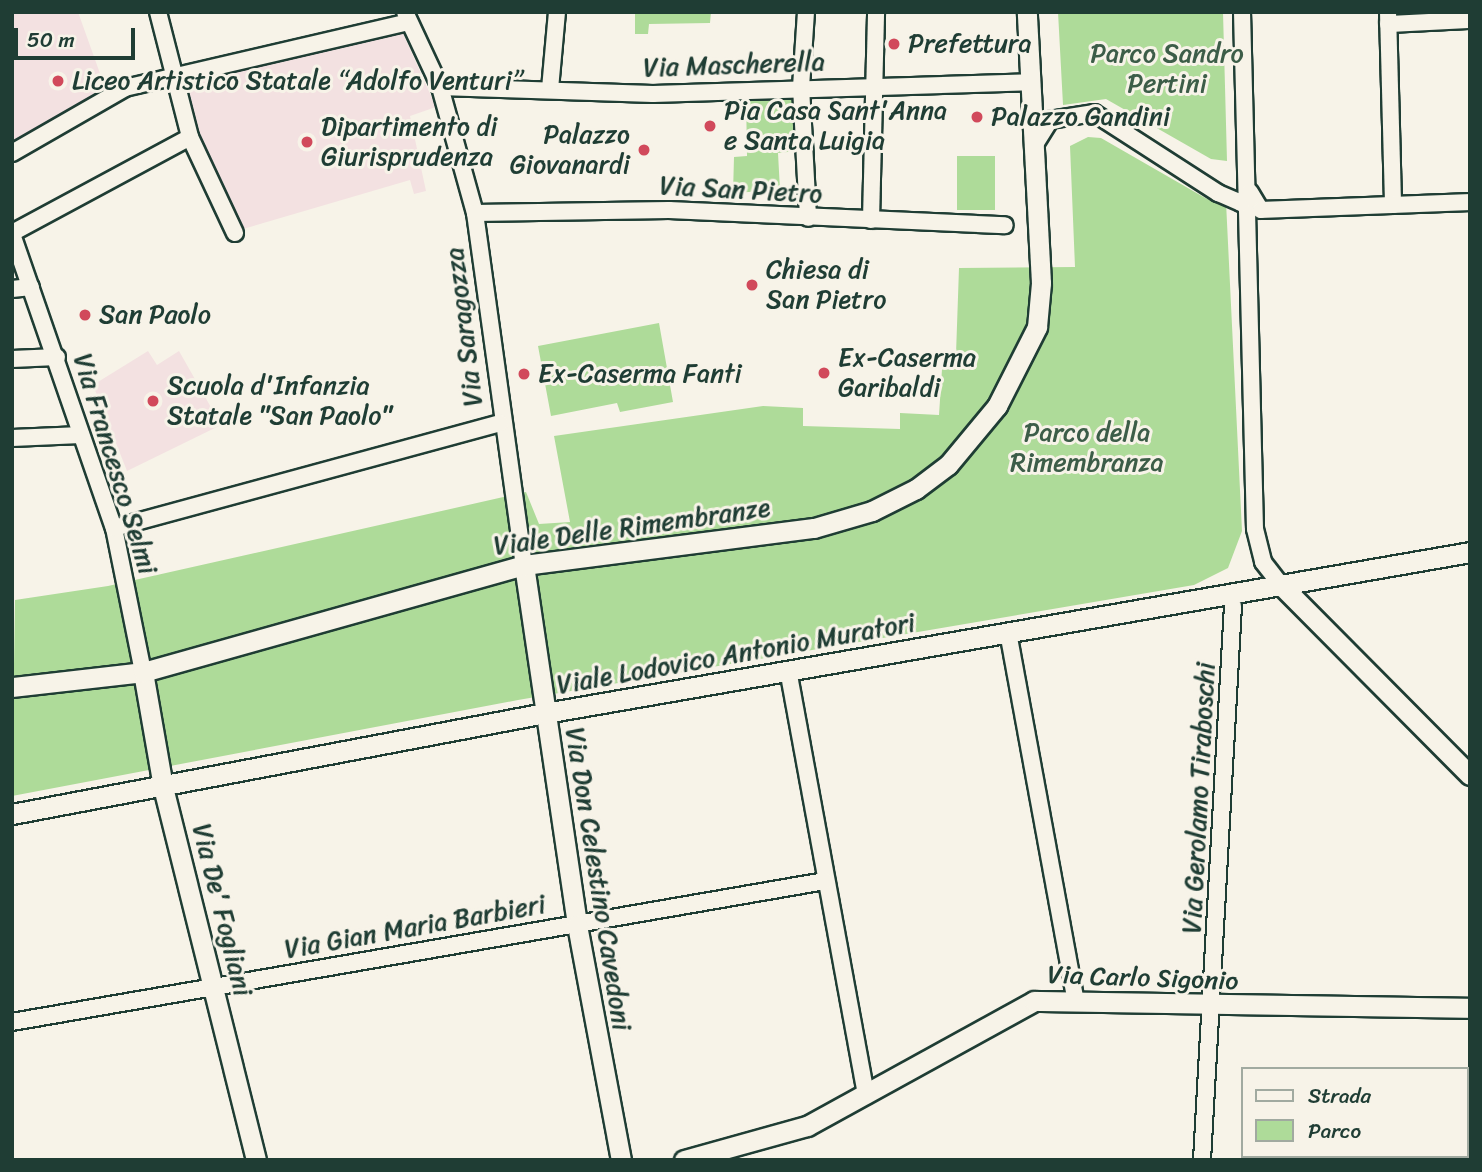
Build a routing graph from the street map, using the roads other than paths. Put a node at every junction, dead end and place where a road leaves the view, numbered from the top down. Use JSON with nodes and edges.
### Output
{"nodes":[{"id":1,"x":158,"y":12,"type":"edge"},
{"id":2,"x":557,"y":12,"type":"edge"},
{"id":3,"x":806,"y":12,"type":"edge"},
{"id":4,"x":876,"y":12,"type":"edge"},
{"id":5,"x":1027,"y":12,"type":"edge"},
{"id":6,"x":1242,"y":12,"type":"edge"},
{"id":7,"x":407,"y":17,"type":"edge"},
{"id":8,"x":1388,"y":18,"type":"edge"},
{"id":9,"x":1470,"y":20,"type":"edge"},
{"id":10,"x":172,"y":73,"type":"junction"},
{"id":11,"x":1030,"y":82,"type":"junction"},
{"id":12,"x":873,"y":84,"type":"junction"},
{"id":13,"x":440,"y":87,"type":"junction"},
{"id":14,"x":801,"y":87,"type":"junction"},
{"id":15,"x":550,"y":89,"type":"junction"},
{"id":16,"x":190,"y":137,"type":"junction"},
{"id":17,"x":1032,"y":151,"type":"junction"},
{"id":18,"x":12,"y":153,"type":"edge"},
{"id":19,"x":1248,"y":187,"type":"junction"},
{"id":20,"x":1470,"y":202,"type":"edge"},
{"id":21,"x":1393,"y":205,"type":"junction"},
{"id":22,"x":475,"y":213,"type":"junction"},
{"id":23,"x":808,"y":218,"type":"junction"},
{"id":24,"x":871,"y":220,"type":"junction"},
{"id":25,"x":1005,"y":225,"type":"dead end"},
{"id":26,"x":12,"y":233,"type":"edge"},
{"id":27,"x":235,"y":233,"type":"dead end"},
{"id":28,"x":31,"y":287,"type":"junction"},
{"id":29,"x":12,"y":289,"type":"edge"},
{"id":30,"x":57,"y":356,"type":"junction"},
{"id":31,"x":12,"y":359,"type":"edge"},
{"id":32,"x":500,"y":423,"type":"junction"},
{"id":33,"x":81,"y":435,"type":"junction"},
{"id":34,"x":12,"y":438,"type":"edge"},
{"id":35,"x":114,"y":528,"type":"junction"},
{"id":36,"x":1470,"y":552,"type":"edge"},
{"id":37,"x":524,"y":565,"type":"junction"},
{"id":38,"x":1281,"y":585,"type":"junction"},
{"id":39,"x":1233,"y":606,"type":"dead end"},
{"id":40,"x":1009,"y":632,"type":"junction"},
{"id":41,"x":143,"y":672,"type":"junction"},
{"id":42,"x":789,"y":675,"type":"junction"},
{"id":43,"x":12,"y":687,"type":"edge"},
{"id":44,"x":545,"y":713,"type":"junction"},
{"id":45,"x":1470,"y":775,"type":"edge"},
{"id":46,"x":163,"y":787,"type":"junction"},
{"id":47,"x":12,"y":814,"type":"edge"},
{"id":48,"x":825,"y":881,"type":"junction"},
{"id":49,"x":577,"y":925,"type":"junction"},
{"id":50,"x":214,"y":986,"type":"junction"},
{"id":51,"x":1076,"y":1002,"type":"junction"},
{"id":52,"x":1212,"y":1007,"type":"junction"},
{"id":53,"x":1470,"y":1008,"type":"edge"},
{"id":54,"x":12,"y":1022,"type":"edge"},
{"id":55,"x":866,"y":1095,"type":"junction"},
{"id":56,"x":751,"y":1153,"type":"edge"},
{"id":57,"x":256,"y":1160,"type":"edge"},
{"id":58,"x":621,"y":1160,"type":"edge"},
{"id":59,"x":684,"y":1160,"type":"edge"},
{"id":60,"x":1202,"y":1160,"type":"edge"}],
"edges":[{"from":1,"to":10,"type":"street"},
{"from":2,"to":15,"type":"street"},
{"from":3,"to":14,"type":"street"},
{"from":4,"to":12,"type":"street"},
{"from":5,"to":11,"type":"street"},
{"from":6,"to":19,"type":"street"},
{"from":7,"to":10,"type":"street"},
{"from":7,"to":13,"type":"street","name":"Via Saragozza"},
{"from":8,"to":9,"type":"street"},
{"from":8,"to":21,"type":"street"},
{"from":10,"to":16,"type":"street"},
{"from":10,"to":18,"type":"street"},
{"from":11,"to":12,"type":"street","name":"Via Mascherella"},
{"from":11,"to":17,"type":"street"},
{"from":12,"to":14,"type":"street","name":"Via Mascherella"},
{"from":12,"to":24,"type":"street"},
{"from":13,"to":15,"type":"street","name":"Via Mascherella"},
{"from":13,"to":22,"type":"street","name":"Via Saragozza"},
{"from":14,"to":15,"type":"street","name":"Via Mascherella"},
{"from":14,"to":23,"type":"street"},
{"from":16,"to":26,"type":"street"},
{"from":16,"to":27,"type":"street"},
{"from":17,"to":19,"type":"street"},
{"from":17,"to":37,"type":"street","name":"Viale Delle Rimembranze"},
{"from":19,"to":21,"type":"street"},
{"from":19,"to":38,"type":"street"},
{"from":20,"to":21,"type":"street"},
{"from":22,"to":23,"type":"street","name":"Via San Pietro"},
{"from":22,"to":32,"type":"street","name":"Via Saragozza"},
{"from":23,"to":24,"type":"street","name":"Via San Pietro"},
{"from":24,"to":25,"type":"street","name":"Via San Pietro"},
{"from":26,"to":28,"type":"street","name":"Via Francesco Selmi"},
{"from":28,"to":29,"type":"street"},
{"from":28,"to":30,"type":"street","name":"Via Francesco Selmi"},
{"from":30,"to":31,"type":"street"},
{"from":30,"to":33,"type":"street","name":"Via Francesco Selmi"},
{"from":32,"to":35,"type":"street"},
{"from":32,"to":37,"type":"street","name":"Via Saragozza"},
{"from":33,"to":34,"type":"street"},
{"from":33,"to":35,"type":"street","name":"Via Francesco Selmi"},
{"from":35,"to":41,"type":"street","name":"Via Francesco Selmi"},
{"from":36,"to":38,"type":"street","name":"Viale Lodovico Antonio Muratori"},
{"from":37,"to":41,"type":"street","name":"Viale Delle Rimembranze"},
{"from":37,"to":44,"type":"street","name":"Via Don Celestino Cavedoni"},
{"from":38,"to":40,"type":"street","name":"Viale Lodovico Antonio Muratori"},
{"from":38,"to":45,"type":"street"},
{"from":39,"to":52,"type":"street","name":"Via Gerolamo Tiraboschi"},
{"from":40,"to":42,"type":"street","name":"Viale Lodovico Antonio Muratori"},
{"from":40,"to":51,"type":"street"},
{"from":41,"to":43,"type":"street","name":"Viale Delle Rimembranze"},
{"from":41,"to":46,"type":"street","name":"Via De' Fogliani"},
{"from":42,"to":44,"type":"street","name":"Viale Lodovico Antonio Muratori"},
{"from":42,"to":48,"type":"street"},
{"from":44,"to":46,"type":"street","name":"Viale Lodovico Antonio Muratori"},
{"from":44,"to":49,"type":"street","name":"Via Don Celestino Cavedoni"},
{"from":46,"to":47,"type":"street","name":"Viale Lodovico Antonio Muratori"},
{"from":46,"to":50,"type":"street","name":"Via De' Fogliani"},
{"from":48,"to":49,"type":"street","name":"Via Gian Maria Barbieri"},
{"from":48,"to":55,"type":"street"},
{"from":49,"to":50,"type":"street","name":"Via Gian Maria Barbieri"},
{"from":49,"to":58,"type":"street","name":"Via Don Celestino Cavedoni"},
{"from":50,"to":54,"type":"street","name":"Via Gian Maria Barbieri"},
{"from":50,"to":57,"type":"street","name":"Via De' Fogliani"},
{"from":51,"to":52,"type":"street","name":"Via Carlo Sigonio"},
{"from":51,"to":55,"type":"street","name":"Via Carlo Sigonio"},
{"from":52,"to":53,"type":"street","name":"Via Carlo Sigonio"},
{"from":52,"to":60,"type":"street","name":"Via Gerolamo Tiraboschi"},
{"from":55,"to":56,"type":"street","name":"Via Carlo Sigonio"},
{"from":56,"to":59,"type":"street","name":"Via Carlo Sigonio"}]}
